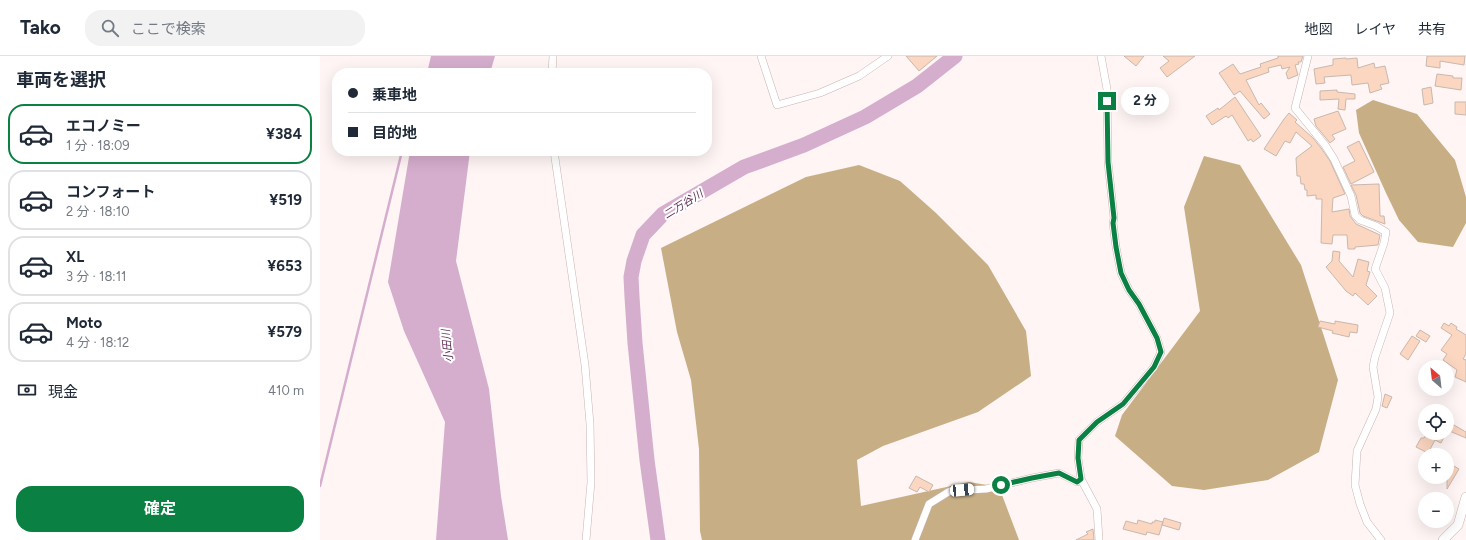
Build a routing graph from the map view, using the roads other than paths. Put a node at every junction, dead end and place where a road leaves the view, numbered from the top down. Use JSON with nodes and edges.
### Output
{"nodes":[{"id":1,"x":553,"y":56,"type":"edge"},
{"id":2,"x":760,"y":56,"type":"edge"},
{"id":3,"x":888,"y":56,"type":"edge"},
{"id":4,"x":1101,"y":56,"type":"edge"},
{"id":5,"x":1308,"y":56,"type":"edge"},
{"id":6,"x":552,"y":68,"type":"edge"},
{"id":7,"x":555,"y":156,"type":"edge"},
{"id":8,"x":1081,"y":479,"type":"junction"},
{"id":9,"x":1466,"y":497,"type":"edge"},
{"id":10,"x":586,"y":540,"type":"edge"},
{"id":11,"x":915,"y":540,"type":"edge"},
{"id":12,"x":1099,"y":540,"type":"edge"},
{"id":13,"x":1381,"y":540,"type":"edge"},
{"id":14,"x":1443,"y":540,"type":"edge"}],
"edges":[{"from":1,"to":6,"type":"street"},
{"from":2,"to":3,"type":"street"},
{"from":4,"to":8,"type":"street"},
{"from":5,"to":13,"type":"street"},
{"from":7,"to":10,"type":"street"},
{"from":8,"to":11,"type":"street"},
{"from":8,"to":12,"type":"street"},
{"from":9,"to":14,"type":"street"}]}
